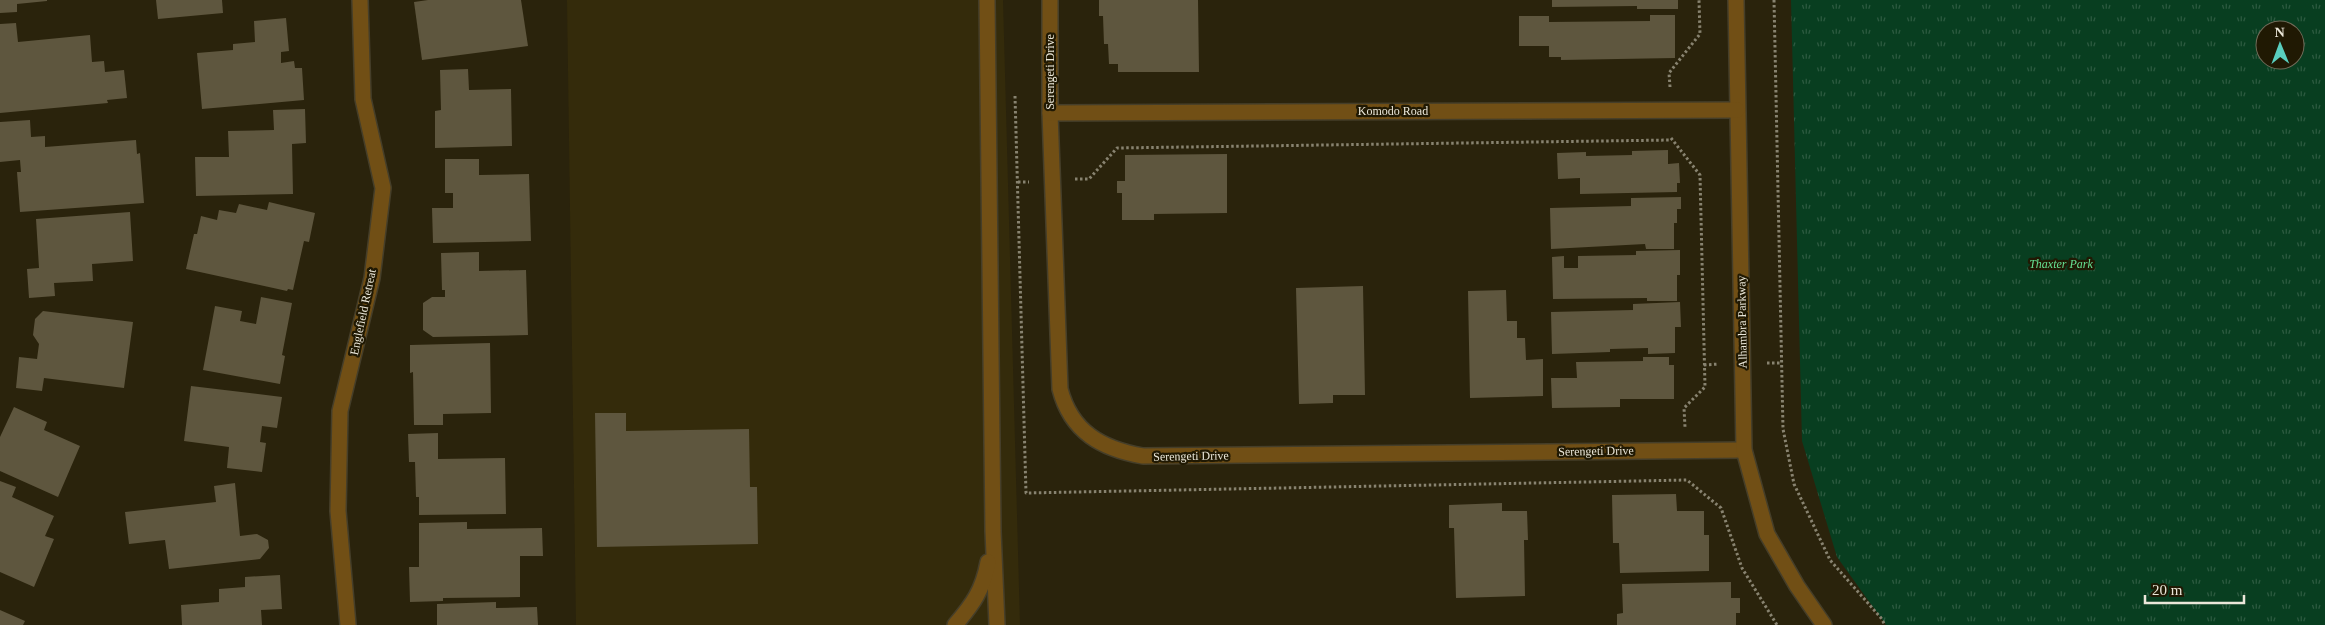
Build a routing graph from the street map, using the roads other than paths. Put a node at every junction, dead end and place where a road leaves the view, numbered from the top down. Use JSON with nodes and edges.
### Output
{"nodes":[{"id":1,"x":360,"y":0,"type":"edge"},
{"id":2,"x":987,"y":0,"type":"edge"},
{"id":3,"x":1050,"y":0,"type":"edge"},
{"id":4,"x":1736,"y":0,"type":"edge"},
{"id":5,"x":1737,"y":110,"type":"junction"},
{"id":6,"x":1050,"y":113,"type":"junction"},
{"id":7,"x":1744,"y":450,"type":"junction"},
{"id":8,"x":992,"y":531,"type":"junction"},
{"id":9,"x":348,"y":625,"type":"edge"},
{"id":10,"x":954,"y":625,"type":"edge"},
{"id":11,"x":997,"y":625,"type":"edge"},
{"id":12,"x":1824,"y":625,"type":"edge"}],
"edges":[{"from":1,"to":9,"type":"street","name":"Englefield Retreat"},
{"from":2,"to":8,"type":"street"},
{"from":3,"to":6,"type":"street","name":"Serengeti Drive"},
{"from":4,"to":5,"type":"street","name":"Alhambra Parkway"},
{"from":5,"to":6,"type":"street","name":"Komodo Road"},
{"from":5,"to":7,"type":"street","name":"Alhambra Parkway"},
{"from":6,"to":7,"type":"street","name":"Serengeti Drive"},
{"from":7,"to":12,"type":"street","name":"Alhambra Parkway"},
{"from":8,"to":10,"type":"street"},
{"from":8,"to":11,"type":"street"}]}
